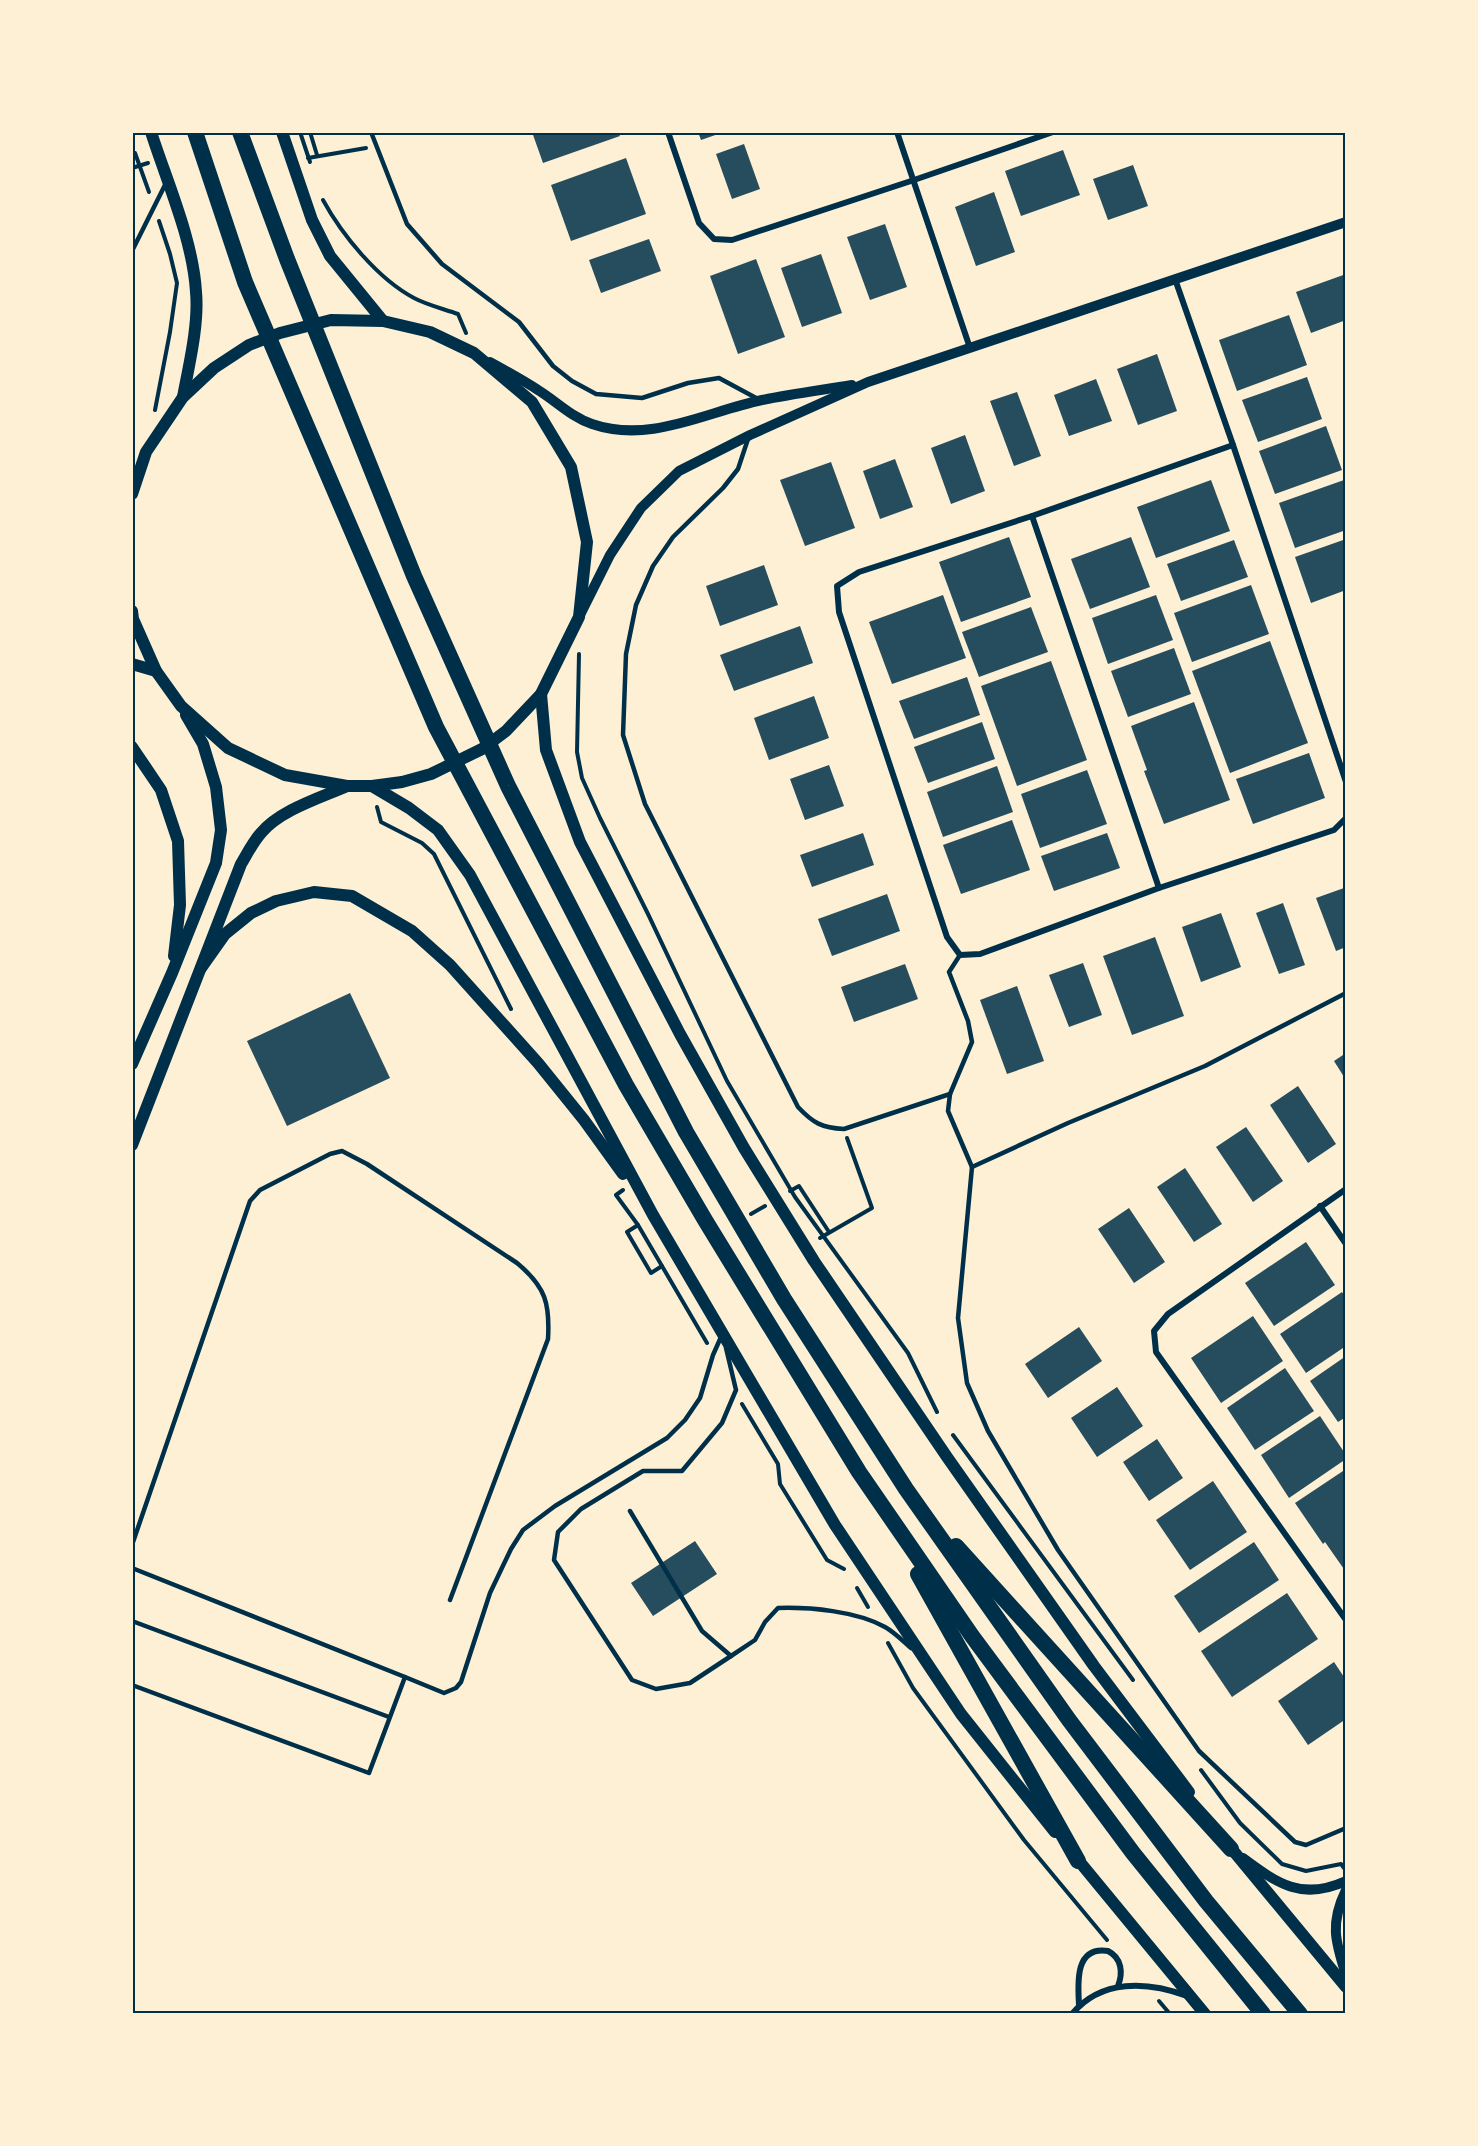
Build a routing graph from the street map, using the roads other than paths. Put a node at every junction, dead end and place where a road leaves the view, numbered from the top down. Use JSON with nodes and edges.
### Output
{"nodes":[{"id":1,"x":151,"y":132,"type":"edge"},
{"id":2,"x":195,"y":132,"type":"edge"},
{"id":3,"x":240,"y":132,"type":"edge"},
{"id":4,"x":282,"y":132,"type":"edge"},
{"id":5,"x":371,"y":132,"type":"edge"},
{"id":6,"x":668,"y":132,"type":"edge"},
{"id":7,"x":897,"y":132,"type":"edge"},
{"id":8,"x":1053,"y":132,"type":"edge"},
{"id":9,"x":914,"y":180,"type":"junction"},
{"id":10,"x":167,"y":181,"type":"junction"},
{"id":11,"x":1346,"y":222,"type":"edge"},
{"id":12,"x":132,"y":251,"type":"edge"},
{"id":13,"x":1175,"y":279,"type":"junction"},
{"id":14,"x":383,"y":321,"type":"junction"},
{"id":15,"x":970,"y":348,"type":"junction"},
{"id":16,"x":474,"y":353,"type":"junction"},
{"id":17,"x":868,"y":382,"type":"junction"},
{"id":18,"x":183,"y":397,"type":"junction"},
{"id":19,"x":760,"y":401,"type":"junction"},
{"id":20,"x":750,"y":435,"type":"junction"},
{"id":21,"x":1233,"y":445,"type":"junction"},
{"id":22,"x":146,"y":452,"type":"junction"},
{"id":23,"x":132,"y":473,"type":"edge"},
{"id":24,"x":132,"y":494,"type":"edge"},
{"id":25,"x":1032,"y":516,"type":"junction"},
{"id":26,"x":132,"y":611,"type":"edge"},
{"id":27,"x":579,"y":617,"type":"junction"},
{"id":28,"x":132,"y":664,"type":"edge"},
{"id":29,"x":156,"y":671,"type":"junction"},
{"id":30,"x":541,"y":694,"type":"junction"},
{"id":31,"x":181,"y":706,"type":"junction"},
{"id":32,"x":132,"y":747,"type":"edge"},
{"id":33,"x":1346,"y":782,"type":"edge"},
{"id":34,"x":347,"y":786,"type":"junction"},
{"id":35,"x":372,"y":786,"type":"junction"},
{"id":36,"x":1346,"y":818,"type":"edge"},
{"id":37,"x":1159,"y":888,"type":"junction"},
{"id":38,"x":960,"y":956,"type":"junction"},
{"id":39,"x":201,"y":968,"type":"junction"},
{"id":40,"x":172,"y":973,"type":"junction"},
{"id":41,"x":1346,"y":993,"type":"edge"},
{"id":42,"x":132,"y":1064,"type":"edge"},
{"id":43,"x":950,"y":1094,"type":"junction"},
{"id":44,"x":132,"y":1145,"type":"edge"},
{"id":45,"x":972,"y":1167,"type":"junction"},
{"id":46,"x":1346,"y":1189,"type":"edge"},
{"id":47,"x":1320,"y":1206,"type":"junction"},
{"id":48,"x":653,"y":1215,"type":"junction"},
{"id":49,"x":1346,"y":1244,"type":"edge"},
{"id":50,"x":722,"y":1334,"type":"junction"},
{"id":51,"x":859,"y":1472,"type":"junction"},
{"id":52,"x":906,"y":1489,"type":"junction"},
{"id":53,"x":630,"y":1511,"type":"dead end"},
{"id":54,"x":132,"y":1545,"type":"edge"},
{"id":55,"x":132,"y":1568,"type":"edge"},
{"id":56,"x":450,"y":1600,"type":"dead end"},
{"id":57,"x":1346,"y":1620,"type":"edge"},
{"id":58,"x":132,"y":1621,"type":"edge"},
{"id":59,"x":731,"y":1656,"type":"junction"},
{"id":60,"x":925,"y":1659,"type":"junction"},
{"id":61,"x":405,"y":1677,"type":"junction"},
{"id":62,"x":132,"y":1685,"type":"edge"},
{"id":63,"x":389,"y":1717,"type":"junction"},
{"id":64,"x":1346,"y":1828,"type":"edge"},
{"id":65,"x":1231,"y":1849,"type":"junction"},
{"id":66,"x":1078,"y":1861,"type":"junction"},
{"id":67,"x":1346,"y":1881,"type":"edge"},
{"id":68,"x":1346,"y":1890,"type":"edge"},
{"id":69,"x":1346,"y":1975,"type":"edge"},
{"id":70,"x":1118,"y":1986,"type":"junction"},
{"id":71,"x":1346,"y":1987,"type":"edge"},
{"id":72,"x":1192,"y":1998,"type":"junction"},
{"id":73,"x":1079,"y":2006,"type":"junction"},
{"id":74,"x":1072,"y":2014,"type":"edge"},
{"id":75,"x":1205,"y":2014,"type":"edge"},
{"id":76,"x":1263,"y":2014,"type":"edge"},
{"id":77,"x":1300,"y":2014,"type":"edge"}],
"edges":[{"from":1,"to":10,"type":"main road"},
{"from":2,"to":51,"type":"highway"},
{"from":3,"to":52,"type":"highway"},
{"from":4,"to":14,"type":"main road"},
{"from":5,"to":19,"type":"lane"},
{"from":6,"to":9,"type":"street"},
{"from":7,"to":9,"type":"street"},
{"from":8,"to":9,"type":"street"},
{"from":9,"to":15,"type":"street"},
{"from":10,"to":12,"type":"lane"},
{"from":10,"to":18,"type":"main road"},
{"from":11,"to":13,"type":"street"},
{"from":13,"to":15,"type":"street"},
{"from":13,"to":21,"type":"street"},
{"from":14,"to":16,"type":"main road"},
{"from":14,"to":18,"type":"main road"},
{"from":15,"to":17,"type":"street"},
{"from":16,"to":19,"type":"street"},
{"from":16,"to":27,"type":"main road"},
{"from":17,"to":19,"type":"street"},
{"from":17,"to":20,"type":"street"},
{"from":18,"to":22,"type":"main road"},
{"from":20,"to":27,"type":"street"},
{"from":20,"to":43,"type":"lane"},
{"from":21,"to":25,"type":"street"},
{"from":21,"to":33,"type":"street"},
{"from":22,"to":23,"type":"main road"},
{"from":22,"to":24,"type":"main road"},
{"from":25,"to":37,"type":"street"},
{"from":25,"to":38,"type":"street"},
{"from":26,"to":29,"type":"main road"},
{"from":27,"to":30,"type":"main road"},
{"from":28,"to":29,"type":"main road"},
{"from":29,"to":31,"type":"main road"},
{"from":30,"to":35,"type":"main road"},
{"from":30,"to":65,"type":"main road"},
{"from":31,"to":34,"type":"main road"},
{"from":31,"to":40,"type":"main road"},
{"from":32,"to":40,"type":"main road"},
{"from":34,"to":35,"type":"main road"},
{"from":34,"to":39,"type":"main road"},
{"from":35,"to":48,"type":"main road"},
{"from":36,"to":37,"type":"street"},
{"from":37,"to":38,"type":"street"},
{"from":38,"to":43,"type":"lane"},
{"from":39,"to":44,"type":"main road"},
{"from":39,"to":48,"type":"main road"},
{"from":40,"to":42,"type":"main road"},
{"from":41,"to":45,"type":"lane"},
{"from":43,"to":45,"type":"lane"},
{"from":45,"to":64,"type":"lane"},
{"from":46,"to":47,"type":"street"},
{"from":47,"to":49,"type":"street"},
{"from":47,"to":57,"type":"street"},
{"from":48,"to":50,"type":"main road"},
{"from":50,"to":59,"type":"lane"},
{"from":50,"to":60,"type":"main road"},
{"from":50,"to":61,"type":"lane"},
{"from":51,"to":66,"type":"highway"},
{"from":51,"to":76,"type":"highway"},
{"from":52,"to":65,"type":"highway"},
{"from":52,"to":77,"type":"highway"},
{"from":53,"to":59,"type":"lane"},
{"from":54,"to":56,"type":"lane"},
{"from":55,"to":61,"type":"lane"},
{"from":58,"to":63,"type":"lane"},
{"from":59,"to":60,"type":"lane"},
{"from":60,"to":66,"type":"main road"},
{"from":61,"to":63,"type":"lane"},
{"from":62,"to":63,"type":"lane"},
{"from":65,"to":67,"type":"street"},
{"from":65,"to":71,"type":"main road"},
{"from":66,"to":72,"type":"main road"},
{"from":68,"to":69,"type":"street"},
{"from":70,"to":72,"type":"street"},
{"from":70,"to":73,"type":"street"},
{"from":70,"to":73,"type":"street"},
{"from":72,"to":75,"type":"main road"},
{"from":73,"to":74,"type":"street"}]}
